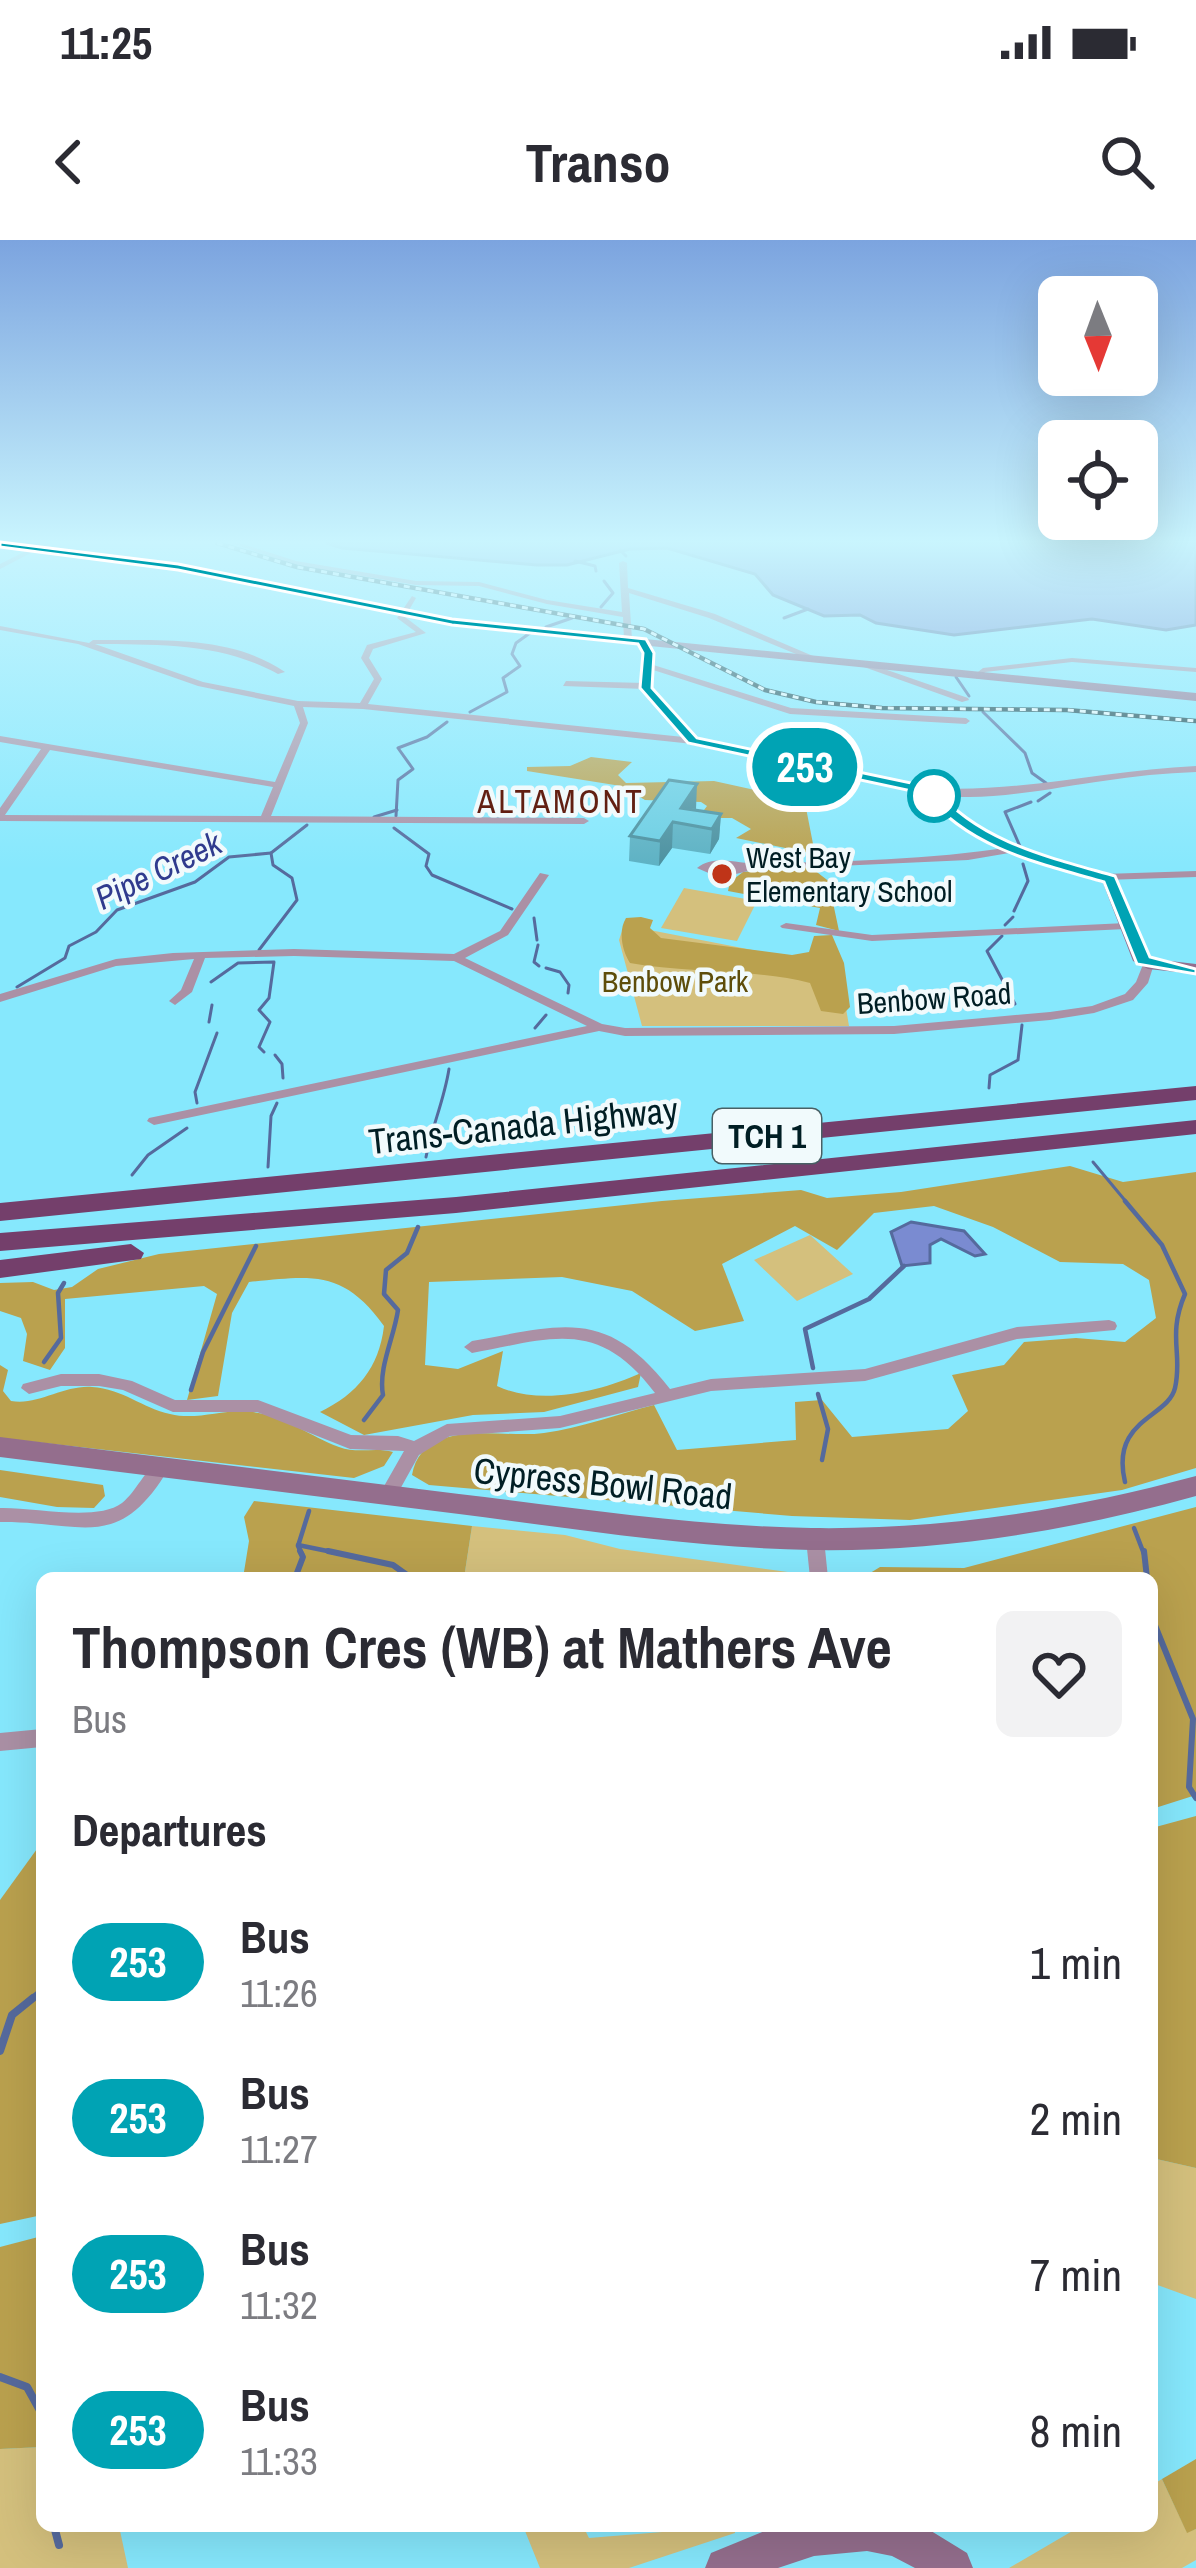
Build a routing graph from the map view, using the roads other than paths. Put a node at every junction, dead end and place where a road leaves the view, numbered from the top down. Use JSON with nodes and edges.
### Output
{"nodes":[{"id":1,"x":105,"y":652,"type":"edge"},
{"id":2,"x":239,"y":652,"type":"edge"},
{"id":3,"x":368,"y":652,"type":"edge"},
{"id":4,"x":641,"y":652,"type":"edge"},
{"id":5,"x":645,"y":652,"type":"edge"},
{"id":6,"x":741,"y":652,"type":"edge"},
{"id":7,"x":798,"y":652,"type":"edge"},
{"id":8,"x":816,"y":659,"type":"junction"},
{"id":9,"x":867,"y":665,"type":"junction"},
{"id":10,"x":1196,"y":670,"type":"edge"},
{"id":11,"x":281,"y":672,"type":"dead end"},
{"id":12,"x":977,"y":676,"type":"junction"},
{"id":13,"x":566,"y":684,"type":"dead end"},
{"id":14,"x":646,"y":686,"type":"junction"},
{"id":15,"x":1196,"y":697,"type":"edge"},
{"id":16,"x":965,"y":700,"type":"dead end"},
{"id":17,"x":298,"y":704,"type":"junction"},
{"id":18,"x":363,"y":706,"type":"junction"},
{"id":19,"x":966,"y":721,"type":"dead end"},
{"id":20,"x":0,"y":739,"type":"edge"},
{"id":21,"x":693,"y":741,"type":"junction"},
{"id":22,"x":46,"y":746,"type":"junction"},
{"id":23,"x":1196,"y":770,"type":"edge"},
{"id":24,"x":277,"y":785,"type":"junction"},
{"id":25,"x":931,"y":790,"type":"junction"},
{"id":26,"x":0,"y":816,"type":"edge"},
{"id":27,"x":265,"y":819,"type":"junction"},
{"id":28,"x":584,"y":821,"type":"dead end"},
{"id":29,"x":1011,"y":850,"type":"junction"},
{"id":30,"x":752,"y":867,"type":"dead end"},
{"id":31,"x":544,"y":874,"type":"dead end"},
{"id":32,"x":1196,"y":874,"type":"edge"},
{"id":33,"x":1104,"y":877,"type":"junction"},
{"id":34,"x":786,"y":926,"type":"dead end"},
{"id":35,"x":1126,"y":926,"type":"junction"},
{"id":36,"x":200,"y":957,"type":"junction"},
{"id":37,"x":456,"y":958,"type":"junction"},
{"id":38,"x":1148,"y":964,"type":"junction"},
{"id":39,"x":1196,"y":969,"type":"edge"},
{"id":40,"x":0,"y":998,"type":"edge"},
{"id":41,"x":175,"y":1001,"type":"dead end"},
{"id":42,"x":599,"y":1027,"type":"junction"},
{"id":43,"x":1196,"y":1093,"type":"edge"},
{"id":44,"x":154,"y":1121,"type":"dead end"},
{"id":45,"x":1196,"y":1127,"type":"edge"},
{"id":46,"x":339,"y":1180,"type":"junction"},
{"id":47,"x":591,"y":1192,"type":"junction"},
{"id":48,"x":0,"y":1198,"type":"edge"},
{"id":49,"x":0,"y":1212,"type":"edge"},
{"id":50,"x":0,"y":1242,"type":"edge"},
{"id":51,"x":0,"y":1269,"type":"edge"},
{"id":52,"x":1109,"y":1326,"type":"dead end"},
{"id":53,"x":472,"y":1347,"type":"dead end"},
{"id":54,"x":29,"y":1388,"type":"dead end"},
{"id":55,"x":665,"y":1394,"type":"junction"},
{"id":56,"x":0,"y":1448,"type":"edge"},
{"id":57,"x":416,"y":1448,"type":"junction"},
{"id":58,"x":160,"y":1468,"type":"junction"},
{"id":59,"x":1196,"y":1486,"type":"edge"},
{"id":60,"x":388,"y":1495,"type":"junction"},
{"id":61,"x":0,"y":1515,"type":"edge"},
{"id":62,"x":815,"y":1539,"type":"junction"},
{"id":63,"x":818,"y":1572,"type":"edge"},
{"id":64,"x":36,"y":1739,"type":"edge"},
{"id":65,"x":0,"y":1742,"type":"edge"},
{"id":66,"x":818,"y":2532,"type":"edge"},
{"id":67,"x":880,"y":2532,"type":"edge"},
{"id":68,"x":726,"y":2568,"type":"edge"},
{"id":69,"x":952,"y":2568,"type":"edge"}],
"edges":[{"from":1,"to":17,"type":"street"},
{"from":2,"to":11,"type":"street"},
{"from":3,"to":18,"type":"street"},
{"from":4,"to":14,"type":"street"},
{"from":5,"to":19,"type":"street"},
{"from":6,"to":8,"type":"street"},
{"from":7,"to":8,"type":"street"},
{"from":8,"to":9,"type":"street"},
{"from":9,"to":12,"type":"street"},
{"from":9,"to":16,"type":"street"},
{"from":10,"to":12,"type":"street"},
{"from":12,"to":15,"type":"street"},
{"from":13,"to":14,"type":"street"},
{"from":14,"to":21,"type":"street"},
{"from":17,"to":18,"type":"street"},
{"from":17,"to":24,"type":"street"},
{"from":18,"to":21,"type":"street"},
{"from":20,"to":22,"type":"street"},
{"from":21,"to":25,"type":"street"},
{"from":22,"to":24,"type":"street"},
{"from":22,"to":26,"type":"street"},
{"from":23,"to":25,"type":"street"},
{"from":24,"to":27,"type":"street"},
{"from":25,"to":29,"type":"street"},
{"from":26,"to":27,"type":"street"},
{"from":27,"to":28,"type":"street"},
{"from":29,"to":30,"type":"street"},
{"from":29,"to":33,"type":"street"},
{"from":31,"to":37,"type":"street"},
{"from":32,"to":33,"type":"street"},
{"from":33,"to":35,"type":"street"},
{"from":34,"to":35,"type":"street"},
{"from":35,"to":38,"type":"street"},
{"from":36,"to":37,"type":"street"},
{"from":36,"to":40,"type":"street"},
{"from":36,"to":41,"type":"street"},
{"from":37,"to":42,"type":"street"},
{"from":38,"to":39,"type":"street"},
{"from":38,"to":42,"type":"street","name":"Benbow Road"},
{"from":42,"to":44,"type":"street"},
{"from":43,"to":46,"type":"highway","name":"Trans-Canada Highway","number":"TCH 1"},
{"from":45,"to":47,"type":"highway","name":"Trans-Canada Highway","number":"TCH 1"},
{"from":46,"to":48,"type":"highway"},
{"from":46,"to":49,"type":"highway","name":"Trans-Canada Highway","number":"TCH 1"},
{"from":47,"to":50,"type":"highway","name":"Trans-Canada Highway","number":"TCH 1"},
{"from":47,"to":51,"type":"highway"},
{"from":52,"to":55,"type":"street"},
{"from":53,"to":55,"type":"street"},
{"from":54,"to":57,"type":"street"},
{"from":55,"to":57,"type":"street"},
{"from":56,"to":58,"type":"street","name":"Cypress Bowl Road"},
{"from":57,"to":60,"type":"street"},
{"from":58,"to":60,"type":"street","name":"Cypress Bowl Road"},
{"from":58,"to":61,"type":"street"},
{"from":59,"to":62,"type":"street","name":"Cypress Bowl Road"},
{"from":60,"to":62,"type":"street","name":"Cypress Bowl Road"},
{"from":62,"to":63,"type":"street"},
{"from":64,"to":65,"type":"street"},
{"from":66,"to":68,"type":"street"},
{"from":67,"to":69,"type":"street"}]}
